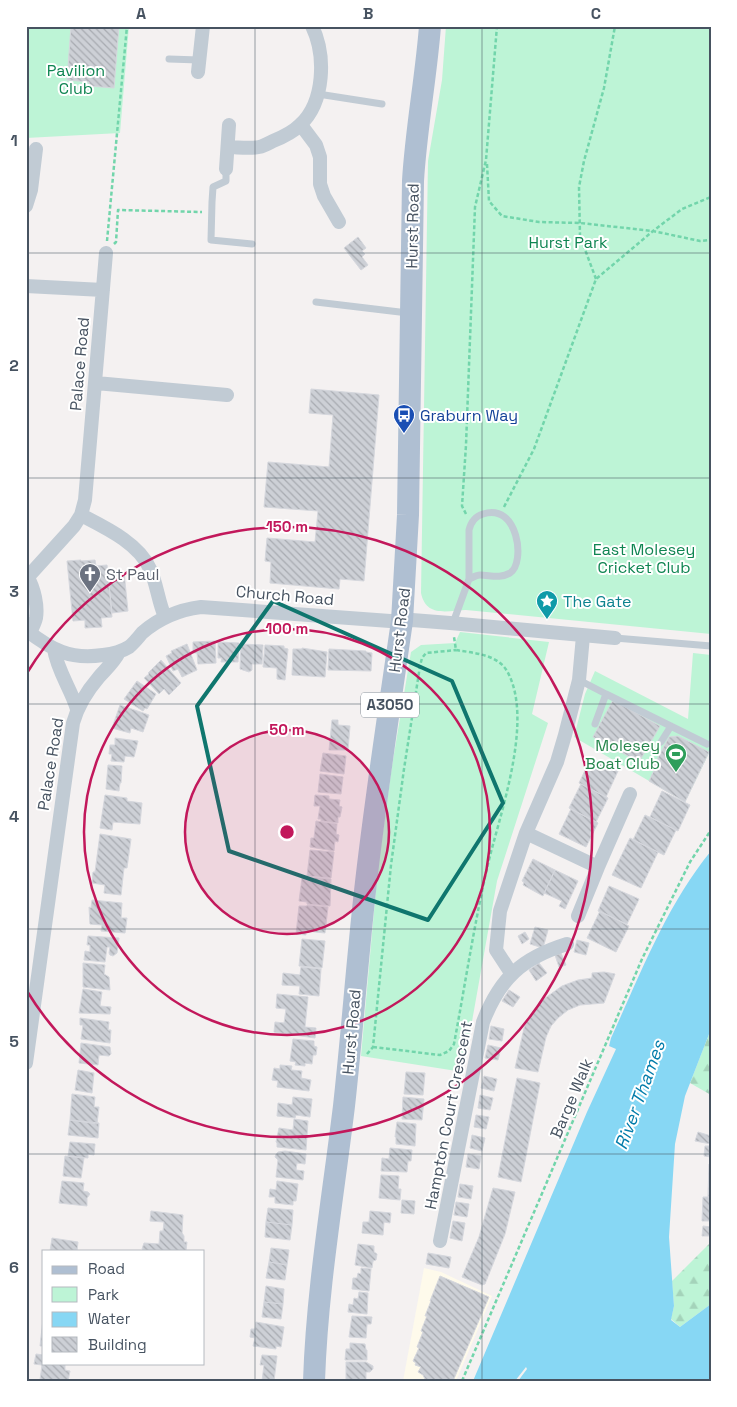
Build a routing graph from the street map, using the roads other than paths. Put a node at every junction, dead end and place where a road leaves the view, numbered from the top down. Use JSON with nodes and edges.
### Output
{"nodes":[{"id":1,"x":204,"y":26,"type":"edge"},
{"id":2,"x":312,"y":26,"type":"edge"},
{"id":3,"x":430,"y":26,"type":"edge"},
{"id":4,"x":169,"y":59,"type":"dead end"},
{"id":5,"x":198,"y":66,"type":"joint"},
{"id":6,"x":318,"y":94,"type":"junction"},
{"id":7,"x":382,"y":104,"type":"dead end"},
{"id":8,"x":229,"y":125,"type":"dead end"},
{"id":9,"x":301,"y":125,"type":"junction"},
{"id":10,"x":228,"y":147,"type":"junction"},
{"id":11,"x":36,"y":149,"type":"dead end"},
{"id":12,"x":30,"y":168,"type":"edge"},
{"id":13,"x":226,"y":169,"type":"joint"},
{"id":14,"x":26,"y":206,"type":"edge"},
{"id":15,"x":339,"y":222,"type":"dead end"},
{"id":16,"x":252,"y":244,"type":"dead end"},
{"id":17,"x":106,"y":253,"type":"road end"},
{"id":18,"x":26,"y":286,"type":"edge"},
{"id":19,"x":103,"y":290,"type":"junction"},
{"id":20,"x":316,"y":302,"type":"dead end"},
{"id":21,"x":411,"y":313,"type":"junction"},
{"id":22,"x":96,"y":383,"type":"junction"},
{"id":23,"x":227,"y":395,"type":"dead end"},
{"id":24,"x":81,"y":515,"type":"junction"},
{"id":25,"x":27,"y":578,"type":"edge"},
{"id":26,"x":469,"y":579,"type":"junction"},
{"id":27,"x":166,"y":617,"type":"junction"},
{"id":28,"x":402,"y":621,"type":"junction"},
{"id":29,"x":453,"y":623,"type":"junction"},
{"id":30,"x":28,"y":632,"type":"edge"},
{"id":31,"x":583,"y":636,"type":"junction"},
{"id":32,"x":615,"y":638,"type":"joint"},
{"id":33,"x":711,"y":646,"type":"edge"},
{"id":34,"x":54,"y":650,"type":"junction"},
{"id":35,"x":119,"y":652,"type":"junction"},
{"id":36,"x":579,"y":680,"type":"junction"},
{"id":37,"x":606,"y":694,"type":"junction"},
{"id":38,"x":77,"y":709,"type":"junction"},
{"id":39,"x":595,"y":724,"type":"dead end"},
{"id":40,"x":671,"y":726,"type":"junction"},
{"id":41,"x":661,"y":742,"type":"dead end"},
{"id":42,"x":707,"y":744,"type":"dead end"},
{"id":43,"x":630,"y":794,"type":"dead end"},
{"id":44,"x":526,"y":833,"type":"junction"},
{"id":45,"x":598,"y":866,"type":"junction"},
{"id":46,"x":578,"y":916,"type":"dead end"},
{"id":47,"x":567,"y":944,"type":"dead end"},
{"id":48,"x":512,"y":973,"type":"junction"},
{"id":49,"x":26,"y":1063,"type":"edge"},
{"id":50,"x":440,"y":1241,"type":"dead end"},
{"id":51,"x":314,"y":1381,"type":"edge"}],
"edges":[{"from":1,"to":5,"type":"street"},
{"from":2,"to":6,"type":"street"},
{"from":3,"to":21,"type":"main road","name":"Hurst Road","number":"A3050"},
{"from":4,"to":5,"type":"lane"},
{"from":6,"to":7,"type":"lane"},
{"from":6,"to":9,"type":"street"},
{"from":8,"to":10,"type":"street"},
{"from":9,"to":10,"type":"street"},
{"from":9,"to":15,"type":"street"},
{"from":10,"to":13,"type":"street"},
{"from":11,"to":12,"type":"street"},
{"from":12,"to":14,"type":"street"},
{"from":13,"to":16,"type":"lane"},
{"from":17,"to":19,"type":"street","name":"Palace Road"},
{"from":18,"to":19,"type":"street"},
{"from":19,"to":22,"type":"street","name":"Palace Road"},
{"from":20,"to":21,"type":"lane"},
{"from":21,"to":28,"type":"main road","name":"Hurst Road","number":"A3050"},
{"from":22,"to":23,"type":"street"},
{"from":22,"to":24,"type":"street","name":"Palace Road"},
{"from":24,"to":25,"type":"street","name":"Palace Road"},
{"from":24,"to":27,"type":"street"},
{"from":25,"to":30,"type":"street","name":"Palace Road"},
{"from":26,"to":26,"type":"lane"},
{"from":26,"to":29,"type":"lane"},
{"from":27,"to":28,"type":"street","name":"Church Road"},
{"from":27,"to":35,"type":"street","name":"Church Road"},
{"from":28,"to":29,"type":"street"},
{"from":28,"to":51,"type":"main road","name":"Hurst Road","number":"A3050"},
{"from":29,"to":31,"type":"street"},
{"from":30,"to":34,"type":"street","name":"Church Road"},
{"from":31,"to":32,"type":"street"},
{"from":31,"to":36,"type":"street"},
{"from":32,"to":33,"type":"lane"},
{"from":34,"to":35,"type":"street","name":"Church Road"},
{"from":34,"to":38,"type":"street","name":"Palace Road"},
{"from":35,"to":38,"type":"street","name":"Palace Road"},
{"from":36,"to":37,"type":"lane"},
{"from":36,"to":44,"type":"street"},
{"from":37,"to":39,"type":"lane"},
{"from":37,"to":40,"type":"lane"},
{"from":38,"to":49,"type":"street","name":"Palace Road"},
{"from":40,"to":41,"type":"lane"},
{"from":40,"to":42,"type":"lane"},
{"from":43,"to":45,"type":"street"},
{"from":44,"to":45,"type":"street"},
{"from":44,"to":48,"type":"street"},
{"from":45,"to":46,"type":"street"},
{"from":47,"to":48,"type":"street","name":"Hampton Court Crescent"},
{"from":48,"to":50,"type":"street","name":"Hampton Court Crescent"}]}
